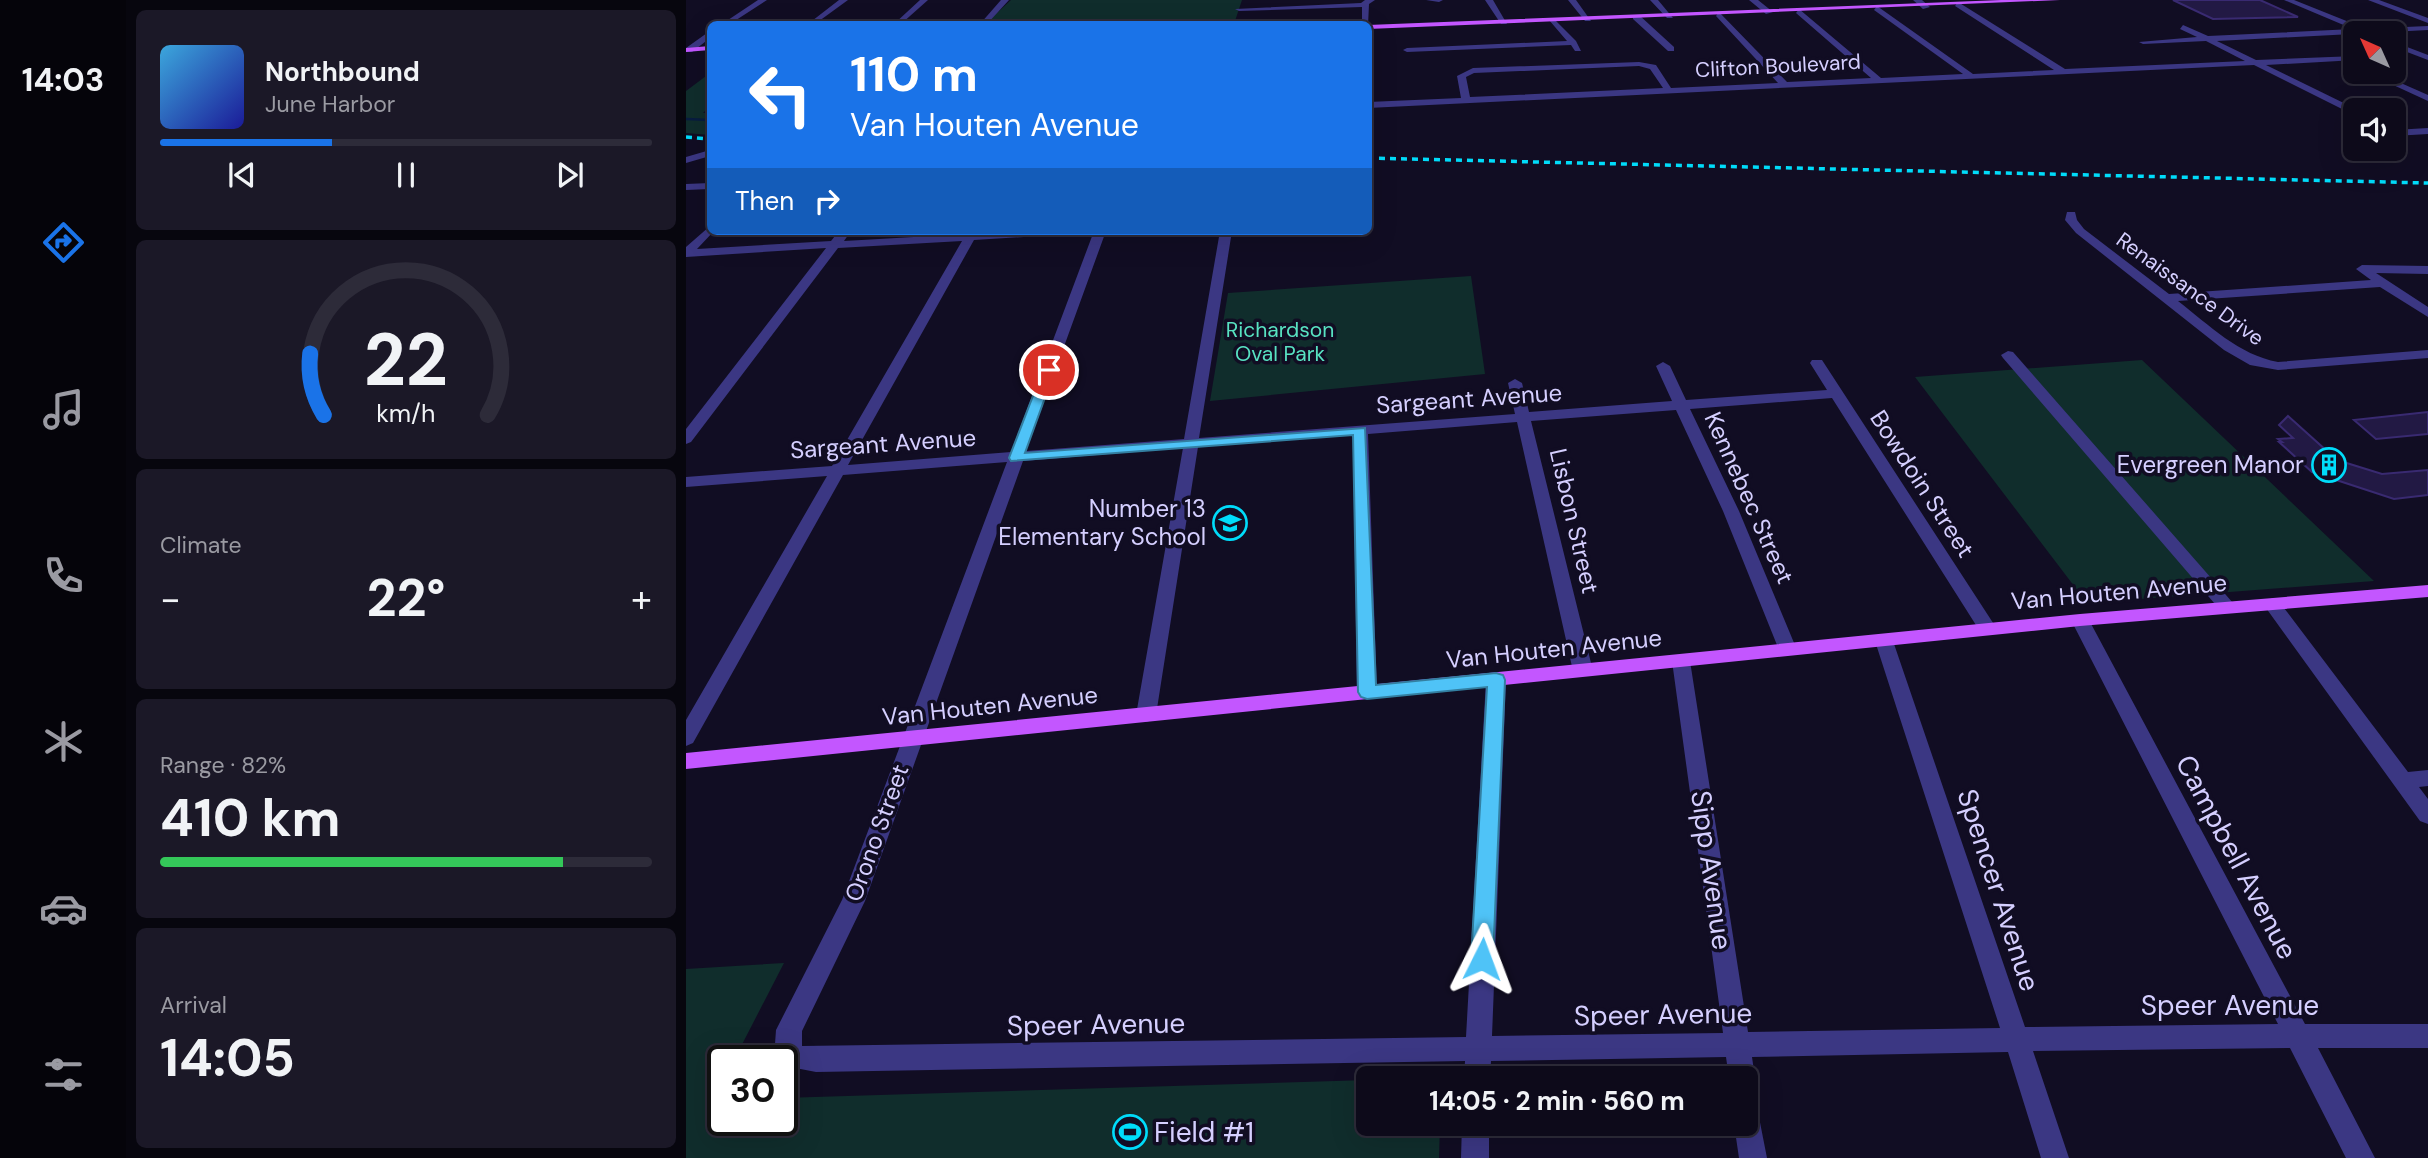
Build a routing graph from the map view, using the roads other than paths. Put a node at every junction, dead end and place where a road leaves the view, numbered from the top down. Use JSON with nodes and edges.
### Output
{"nodes":[{"id":1,"x":763,"y":0,"type":"edge"},
{"id":2,"x":844,"y":0,"type":"edge"},
{"id":3,"x":924,"y":0,"type":"edge"},
{"id":4,"x":1005,"y":0,"type":"edge"},
{"id":5,"x":1430,"y":0,"type":"edge"},
{"id":6,"x":1439,"y":0,"type":"edge"},
{"id":7,"x":1489,"y":0,"type":"edge"},
{"id":8,"x":1572,"y":0,"type":"edge"},
{"id":9,"x":1654,"y":0,"type":"edge"},
{"id":10,"x":1753,"y":0,"type":"edge"},
{"id":11,"x":1917,"y":0,"type":"edge"},
{"id":12,"x":2056,"y":0,"type":"edge"},
{"id":13,"x":2288,"y":0,"type":"edge"},
{"id":14,"x":2372,"y":0,"type":"edge"},
{"id":15,"x":2018,"y":1,"type":"edge"},
{"id":16,"x":1368,"y":3,"type":"edge"},
{"id":17,"x":1281,"y":4,"type":"edge"},
{"id":18,"x":1958,"y":4,"type":"junction"},
{"id":19,"x":1927,"y":6,"type":"junction"},
{"id":20,"x":1877,"y":8,"type":"junction"},
{"id":21,"x":1239,"y":9,"type":"dead end"},
{"id":22,"x":1799,"y":11,"type":"junction"},
{"id":23,"x":1769,"y":12,"type":"junction"},
{"id":24,"x":1719,"y":14,"type":"junction"},
{"id":25,"x":1671,"y":16,"type":"junction"},
{"id":26,"x":1636,"y":17,"type":"junction"},
{"id":27,"x":1588,"y":19,"type":"junction"},
{"id":28,"x":1553,"y":20,"type":"junction"},
{"id":29,"x":731,"y":21,"type":"edge"},
{"id":30,"x":815,"y":21,"type":"edge"},
{"id":31,"x":900,"y":21,"type":"edge"},
{"id":32,"x":986,"y":21,"type":"edge"},
{"id":33,"x":1367,"y":21,"type":"edge"},
{"id":34,"x":1504,"y":22,"type":"junction"},
{"id":35,"x":2428,"y":22,"type":"edge"},
{"id":36,"x":2343,"y":23,"type":"edge"},
{"id":37,"x":1372,"y":26,"type":"edge"},
{"id":38,"x":2183,"y":27,"type":"dead end"},
{"id":39,"x":2428,"y":28,"type":"edge"},
{"id":40,"x":2406,"y":29,"type":"edge"},
{"id":41,"x":2343,"y":33,"type":"edge"},
{"id":42,"x":2288,"y":35,"type":"junction"},
{"id":43,"x":707,"y":37,"type":"edge"},
{"id":44,"x":2207,"y":38,"type":"junction"},
{"id":45,"x":2143,"y":41,"type":"dead end"},
{"id":46,"x":1573,"y":43,"type":"junction"},
{"id":47,"x":2309,"y":44,"type":"dead end"},
{"id":48,"x":707,"y":48,"type":"edge"},
{"id":49,"x":1671,"y":49,"type":"dead end"},
{"id":50,"x":2319,"y":49,"type":"dead end"},
{"id":51,"x":2406,"y":49,"type":"edge"},
{"id":52,"x":687,"y":50,"type":"edge"},
{"id":53,"x":1407,"y":50,"type":"dead end"},
{"id":54,"x":1581,"y":52,"type":"dead end"},
{"id":55,"x":2406,"y":56,"type":"edge"},
{"id":56,"x":2425,"y":56,"type":"edge"},
{"id":57,"x":2340,"y":59,"type":"junction"},
{"id":58,"x":2343,"y":59,"type":"edge"},
{"id":59,"x":2343,"y":60,"type":"edge"},
{"id":60,"x":2255,"y":63,"type":"junction"},
{"id":61,"x":2063,"y":72,"type":"junction"},
{"id":62,"x":1971,"y":76,"type":"junction"},
{"id":63,"x":1879,"y":81,"type":"junction"},
{"id":64,"x":2395,"y":84,"type":"edge"},
{"id":65,"x":1785,"y":85,"type":"junction"},
{"id":66,"x":1668,"y":90,"type":"junction"},
{"id":67,"x":2428,"y":99,"type":"edge"},
{"id":68,"x":1466,"y":100,"type":"junction"},
{"id":69,"x":1372,"y":105,"type":"edge"},
{"id":70,"x":2343,"y":107,"type":"edge"},
{"id":71,"x":2428,"y":131,"type":"edge"},
{"id":72,"x":2406,"y":132,"type":"edge"},
{"id":73,"x":707,"y":154,"type":"edge"},
{"id":74,"x":686,"y":160,"type":"edge"},
{"id":75,"x":707,"y":186,"type":"edge"},
{"id":76,"x":686,"y":187,"type":"edge"},
{"id":77,"x":2071,"y":215,"type":"dead end"},
{"id":78,"x":707,"y":232,"type":"edge"},
{"id":79,"x":842,"y":235,"type":"edge"},
{"id":80,"x":959,"y":235,"type":"edge"},
{"id":81,"x":971,"y":235,"type":"edge"},
{"id":82,"x":1099,"y":235,"type":"edge"},
{"id":83,"x":1225,"y":235,"type":"edge"},
{"id":84,"x":834,"y":245,"type":"junction"},
{"id":85,"x":686,"y":253,"type":"edge"},
{"id":86,"x":2428,"y":270,"type":"edge"},
{"id":87,"x":2382,"y":283,"type":"junction"},
{"id":88,"x":2166,"y":298,"type":"junction"},
{"id":89,"x":2428,"y":313,"type":"edge"},
{"id":90,"x":2428,"y":354,"type":"edge"},
{"id":91,"x":2008,"y":355,"type":"dead end"},
{"id":92,"x":1817,"y":363,"type":"dead end"},
{"id":93,"x":1663,"y":366,"type":"dead end"},
{"id":94,"x":1515,"y":383,"type":"dead end"},
{"id":95,"x":1837,"y":393,"type":"junction"},
{"id":96,"x":1681,"y":405,"type":"junction"},
{"id":97,"x":1524,"y":418,"type":"junction"},
{"id":98,"x":1360,"y":431,"type":"junction"},
{"id":99,"x":686,"y":439,"type":"edge"},
{"id":100,"x":1191,"y":444,"type":"junction"},
{"id":101,"x":1016,"y":458,"type":"junction"},
{"id":102,"x":837,"y":471,"type":"junction"},
{"id":103,"x":686,"y":482,"type":"edge"},
{"id":104,"x":2428,"y":591,"type":"edge"},
{"id":105,"x":2272,"y":604,"type":"junction"},
{"id":106,"x":2227,"y":607,"type":"junction"},
{"id":107,"x":2080,"y":620,"type":"junction"},
{"id":108,"x":1988,"y":629,"type":"junction"},
{"id":109,"x":1884,"y":641,"type":"junction"},
{"id":110,"x":1788,"y":650,"type":"junction"},
{"id":111,"x":1681,"y":661,"type":"junction"},
{"id":112,"x":1583,"y":671,"type":"junction"},
{"id":113,"x":1496,"y":680,"type":"junction"},
{"id":114,"x":1367,"y":692,"type":"junction"},
{"id":115,"x":1146,"y":715,"type":"junction"},
{"id":116,"x":686,"y":738,"type":"edge"},
{"id":117,"x":912,"y":738,"type":"junction"},
{"id":118,"x":686,"y":761,"type":"edge"},
{"id":119,"x":2428,"y":778,"type":"edge"},
{"id":120,"x":2404,"y":781,"type":"junction"},
{"id":121,"x":2428,"y":815,"type":"edge"},
{"id":122,"x":2428,"y":1035,"type":"edge"},
{"id":123,"x":2298,"y":1038,"type":"junction"},
{"id":124,"x":2015,"y":1040,"type":"junction"},
{"id":125,"x":1737,"y":1044,"type":"junction"},
{"id":126,"x":1478,"y":1050,"type":"junction"},
{"id":127,"x":898,"y":1058,"type":"joint"},
{"id":128,"x":1477,"y":1066,"type":"edge"},
{"id":129,"x":1740,"y":1066,"type":"edge"},
{"id":130,"x":1476,"y":1136,"type":"edge"},
{"id":131,"x":1750,"y":1136,"type":"edge"},
{"id":132,"x":1475,"y":1158,"type":"edge"},
{"id":133,"x":1753,"y":1158,"type":"edge"},
{"id":134,"x":2055,"y":1158,"type":"edge"},
{"id":135,"x":2361,"y":1158,"type":"edge"}],
"edges":[{"from":1,"to":29,"type":"street"},
{"from":2,"to":30,"type":"street"},
{"from":3,"to":31,"type":"street"},
{"from":4,"to":32,"type":"street"},
{"from":5,"to":6,"type":"street"},
{"from":7,"to":34,"type":"street"},
{"from":8,"to":27,"type":"street"},
{"from":9,"to":25,"type":"street"},
{"from":10,"to":23,"type":"street"},
{"from":11,"to":19,"type":"street"},
{"from":12,"to":15,"type":"main road"},
{"from":13,"to":36,"type":"street"},
{"from":14,"to":35,"type":"street"},
{"from":15,"to":18,"type":"main road"},
{"from":16,"to":17,"type":"street"},
{"from":16,"to":33,"type":"street"},
{"from":17,"to":21,"type":"street"},
{"from":18,"to":19,"type":"main road"},
{"from":18,"to":61,"type":"street"},
{"from":19,"to":20,"type":"main road"},
{"from":20,"to":22,"type":"main road"},
{"from":20,"to":62,"type":"street"},
{"from":22,"to":23,"type":"main road"},
{"from":22,"to":63,"type":"street"},
{"from":23,"to":24,"type":"main road"},
{"from":24,"to":25,"type":"main road"},
{"from":24,"to":65,"type":"street"},
{"from":25,"to":26,"type":"main road"},
{"from":26,"to":27,"type":"main road"},
{"from":26,"to":49,"type":"street"},
{"from":27,"to":28,"type":"main road"},
{"from":28,"to":34,"type":"main road"},
{"from":28,"to":46,"type":"street"},
{"from":34,"to":37,"type":"main road"},
{"from":38,"to":44,"type":"street"},
{"from":39,"to":40,"type":"street"},
{"from":41,"to":42,"type":"street"},
{"from":42,"to":44,"type":"street"},
{"from":42,"to":47,"type":"street"},
{"from":43,"to":52,"type":"street"},
{"from":44,"to":45,"type":"street"},
{"from":44,"to":60,"type":"street"},
{"from":46,"to":53,"type":"street"},
{"from":46,"to":54,"type":"street"},
{"from":48,"to":52,"type":"main road"},
{"from":50,"to":57,"type":"street"},
{"from":51,"to":56,"type":"street"},
{"from":55,"to":56,"type":"street"},
{"from":57,"to":58,"type":"street","name":"Clifton Boulevard"},
{"from":57,"to":59,"type":"street"},
{"from":57,"to":60,"type":"street","name":"Clifton Boulevard"},
{"from":60,"to":61,"type":"street","name":"Clifton Boulevard"},
{"from":60,"to":70,"type":"street"},
{"from":61,"to":62,"type":"street","name":"Clifton Boulevard"},
{"from":62,"to":63,"type":"street","name":"Clifton Boulevard"},
{"from":63,"to":65,"type":"street","name":"Clifton Boulevard"},
{"from":64,"to":67,"type":"street"},
{"from":65,"to":66,"type":"street","name":"Clifton Boulevard"},
{"from":66,"to":68,"type":"street","name":"Clifton Boulevard"},
{"from":66,"to":68,"type":"street"},
{"from":68,"to":69,"type":"street","name":"Clifton Boulevard"},
{"from":71,"to":72,"type":"street"},
{"from":73,"to":74,"type":"street"},
{"from":75,"to":76,"type":"street"},
{"from":77,"to":88,"type":"street","name":"Renaissance Drive"},
{"from":78,"to":85,"type":"street"},
{"from":79,"to":84,"type":"street"},
{"from":80,"to":84,"type":"street"},
{"from":81,"to":102,"type":"street"},
{"from":82,"to":101,"type":"street","name":"Orono Street"},
{"from":83,"to":100,"type":"street"},
{"from":84,"to":85,"type":"street"},
{"from":84,"to":99,"type":"street"},
{"from":86,"to":87,"type":"street"},
{"from":87,"to":88,"type":"street"},
{"from":87,"to":89,"type":"street"},
{"from":88,"to":90,"type":"street","name":"Renaissance Drive"},
{"from":91,"to":106,"type":"street"},
{"from":92,"to":95,"type":"street","name":"Bowdoin Street"},
{"from":93,"to":96,"type":"street","name":"Kennebec Street"},
{"from":94,"to":97,"type":"street","name":"Lisbon Street"},
{"from":95,"to":96,"type":"street","name":"Sargeant Avenue"},
{"from":95,"to":108,"type":"street","name":"Bowdoin Street"},
{"from":96,"to":97,"type":"street","name":"Sargeant Avenue"},
{"from":96,"to":110,"type":"street","name":"Kennebec Street"},
{"from":97,"to":98,"type":"street","name":"Sargeant Avenue"},
{"from":97,"to":112,"type":"street","name":"Lisbon Street"},
{"from":98,"to":100,"type":"street","name":"Sargeant Avenue"},
{"from":98,"to":114,"type":"street"},
{"from":100,"to":101,"type":"street","name":"Sargeant Avenue"},
{"from":100,"to":115,"type":"street"},
{"from":101,"to":102,"type":"street","name":"Sargeant Avenue"},
{"from":101,"to":117,"type":"street","name":"Orono Street"},
{"from":102,"to":103,"type":"street","name":"Sargeant Avenue"},
{"from":102,"to":116,"type":"street"},
{"from":104,"to":105,"type":"main road","name":"Van Houten Avenue"},
{"from":105,"to":106,"type":"main road","name":"Van Houten Avenue"},
{"from":105,"to":120,"type":"street"},
{"from":106,"to":107,"type":"main road","name":"Van Houten Avenue"},
{"from":107,"to":108,"type":"main road","name":"Van Houten Avenue"},
{"from":107,"to":123,"type":"street","name":"Campbell Avenue"},
{"from":108,"to":109,"type":"main road","name":"Van Houten Avenue"},
{"from":109,"to":110,"type":"main road","name":"Van Houten Avenue"},
{"from":109,"to":124,"type":"street","name":"Spencer Avenue"},
{"from":110,"to":111,"type":"main road","name":"Van Houten Avenue"},
{"from":111,"to":112,"type":"main road","name":"Van Houten Avenue"},
{"from":111,"to":125,"type":"street","name":"Sipp Avenue"},
{"from":112,"to":113,"type":"main road","name":"Van Houten Avenue"},
{"from":113,"to":114,"type":"main road","name":"Van Houten Avenue"},
{"from":113,"to":126,"type":"street"},
{"from":114,"to":115,"type":"main road","name":"Van Houten Avenue"},
{"from":115,"to":117,"type":"main road","name":"Van Houten Avenue"},
{"from":117,"to":118,"type":"main road","name":"Van Houten Avenue"},
{"from":117,"to":127,"type":"street","name":"Orono Street"},
{"from":119,"to":120,"type":"street"},
{"from":120,"to":121,"type":"street"},
{"from":122,"to":123,"type":"street","name":"Speer Avenue"},
{"from":123,"to":124,"type":"street","name":"Speer Avenue"},
{"from":123,"to":135,"type":"street","name":"Campbell Avenue"},
{"from":124,"to":125,"type":"street","name":"Speer Avenue"},
{"from":124,"to":134,"type":"street","name":"Spencer Avenue"},
{"from":125,"to":126,"type":"street","name":"Speer Avenue"},
{"from":125,"to":129,"type":"street","name":"Sipp Avenue"},
{"from":126,"to":127,"type":"street","name":"Speer Avenue"},
{"from":126,"to":128,"type":"street"},
{"from":130,"to":132,"type":"street"},
{"from":131,"to":133,"type":"street"}]}
